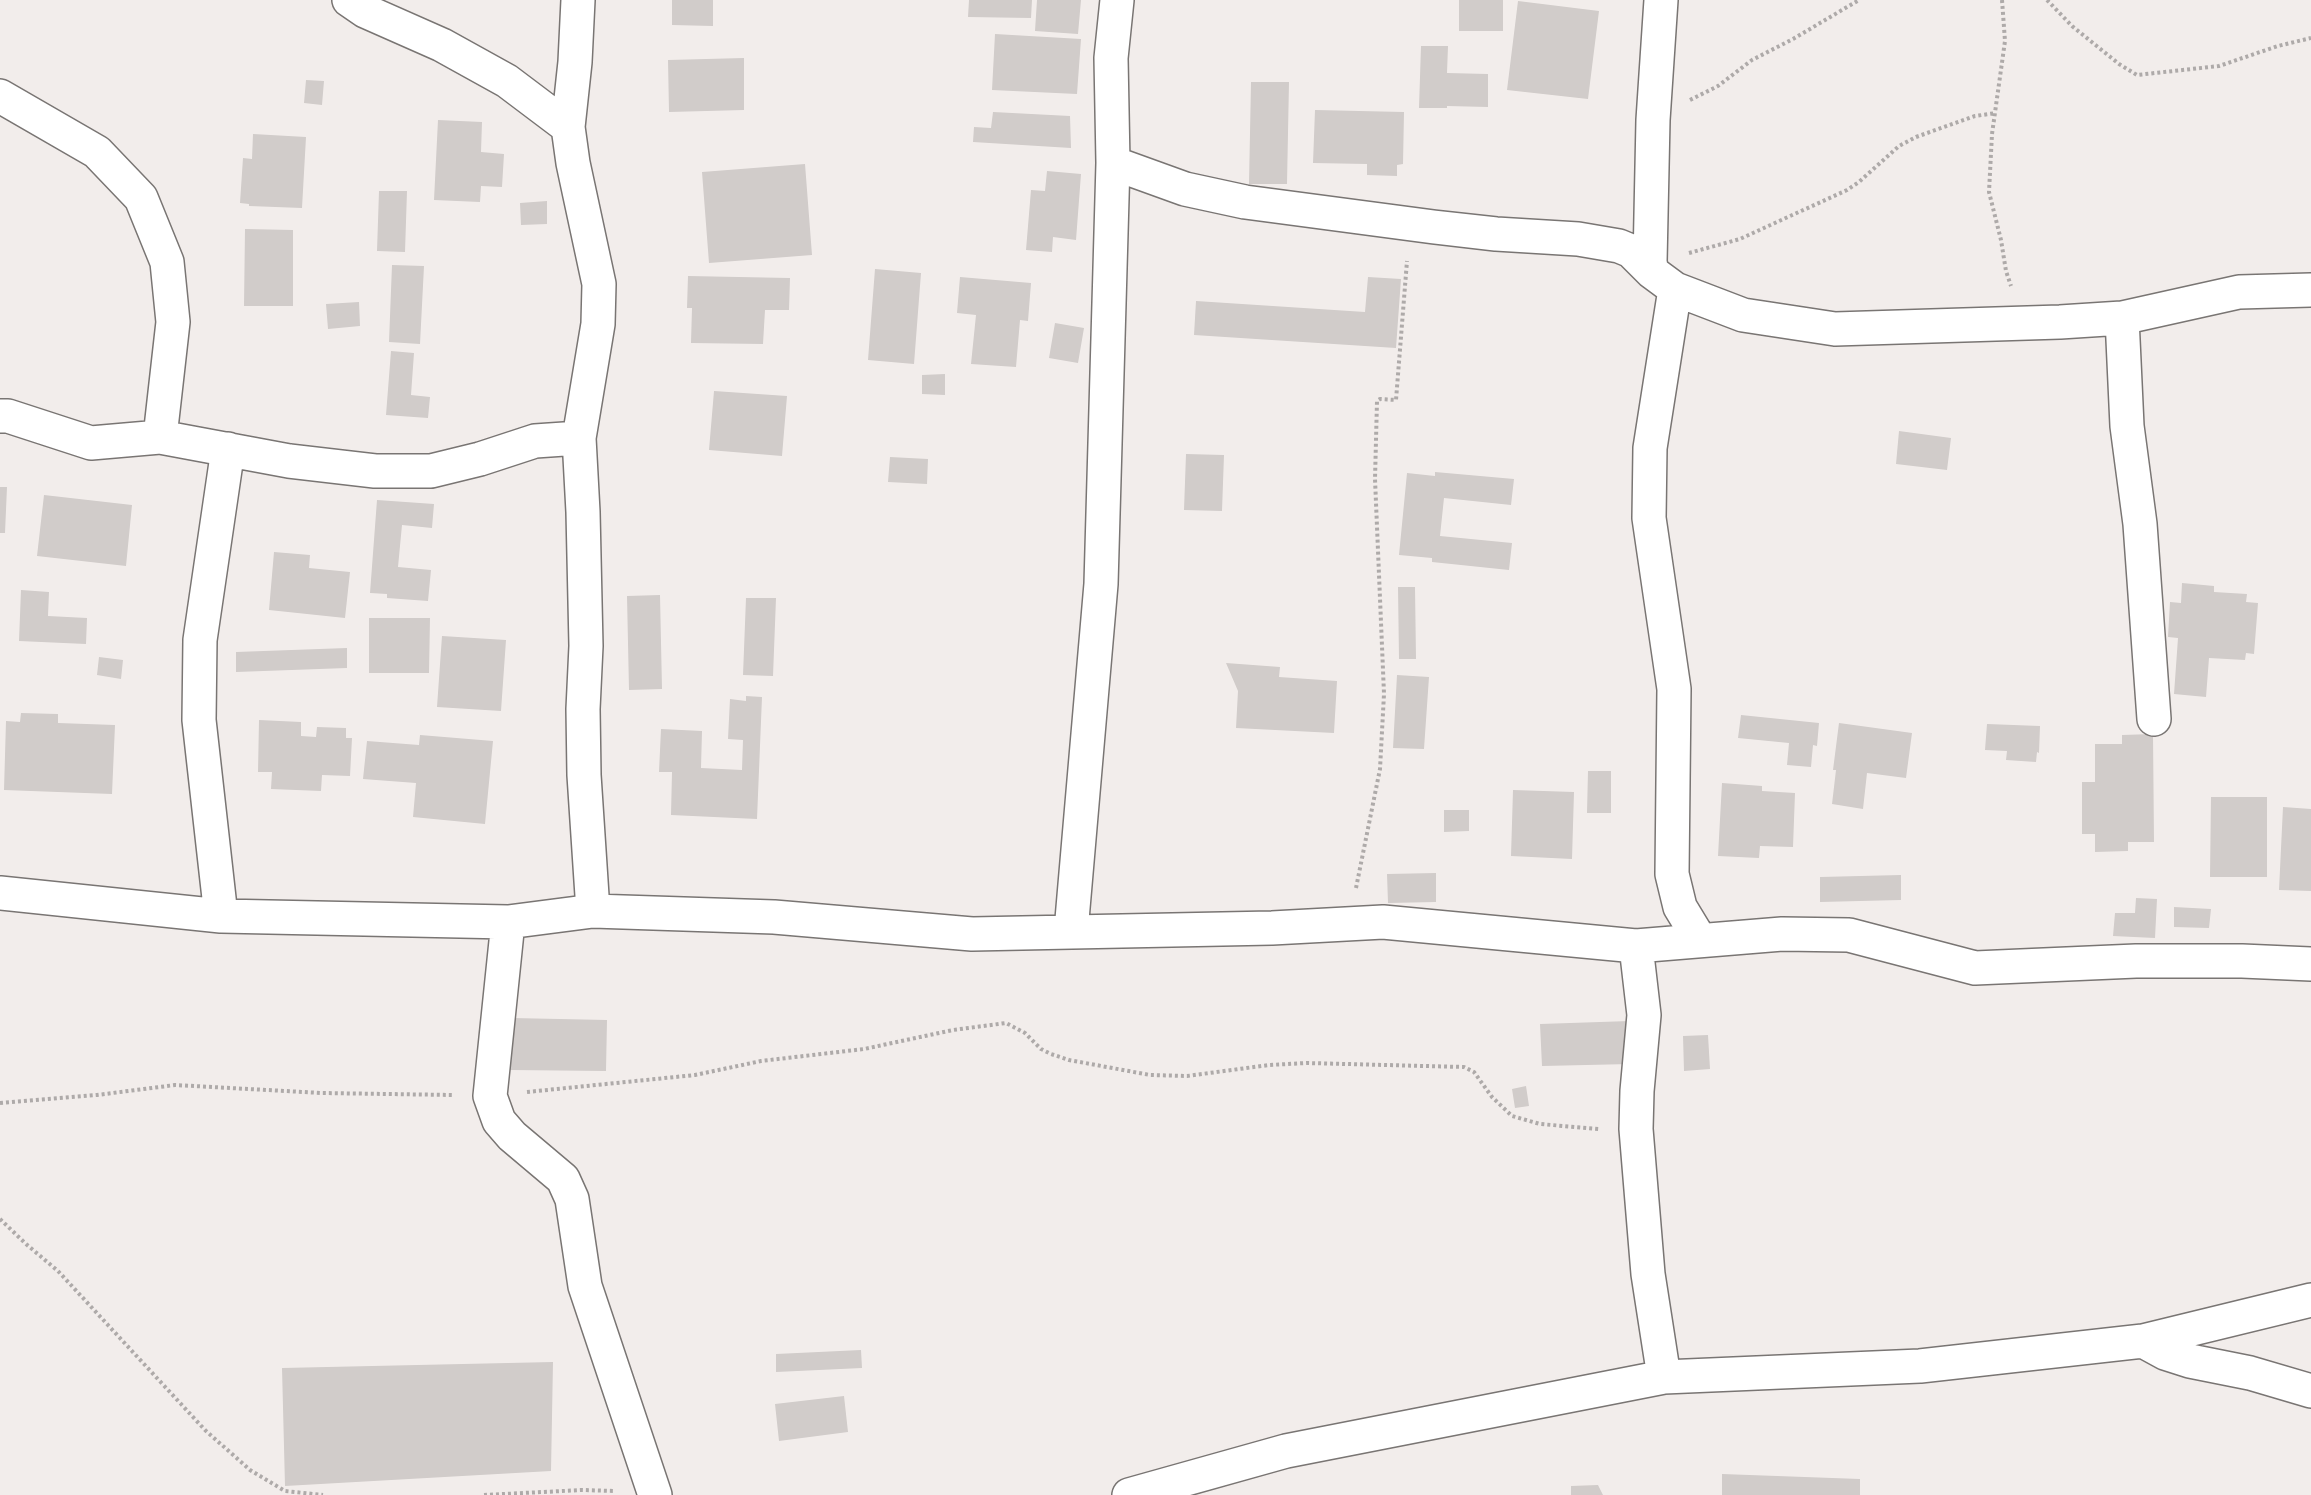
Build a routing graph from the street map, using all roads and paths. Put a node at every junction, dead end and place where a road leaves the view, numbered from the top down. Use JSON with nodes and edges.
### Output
{"nodes":[{"id":1,"x":349,"y":0,"type":"edge"},
{"id":2,"x":578,"y":0,"type":"edge"},
{"id":3,"x":1117,"y":0,"type":"edge"},
{"id":4,"x":1661,"y":0,"type":"edge"},
{"id":5,"x":1859,"y":0,"type":"edge"},
{"id":6,"x":2002,"y":0,"type":"edge"},
{"id":7,"x":2047,"y":0,"type":"edge"},
{"id":8,"x":2311,"y":38,"type":"edge"},
{"id":9,"x":0,"y":96,"type":"edge"},
{"id":10,"x":1654,"y":106,"type":"junction"},
{"id":11,"x":1996,"y":112,"type":"junction"},
{"id":12,"x":568,"y":127,"type":"junction"},
{"id":13,"x":1113,"y":164,"type":"junction"},
{"id":14,"x":1409,"y":223,"type":"junction"},
{"id":15,"x":1659,"y":275,"type":"junction"},
{"id":16,"x":2311,"y":290,"type":"edge"},
{"id":17,"x":2122,"y":318,"type":"junction"},
{"id":18,"x":2028,"y":321,"type":"junction"},
{"id":19,"x":0,"y":416,"type":"edge"},
{"id":20,"x":160,"y":437,"type":"junction"},
{"id":21,"x":579,"y":438,"type":"junction"},
{"id":22,"x":228,"y":449,"type":"junction"},
{"id":23,"x":2154,"y":719,"type":"dead end"},
{"id":24,"x":0,"y":893,"type":"edge"},
{"id":25,"x":593,"y":911,"type":"junction"},
{"id":26,"x":221,"y":916,"type":"junction"},
{"id":27,"x":508,"y":922,"type":"junction"},
{"id":28,"x":1383,"y":922,"type":"junction"},
{"id":29,"x":1071,"y":931,"type":"junction"},
{"id":30,"x":1700,"y":940,"type":"junction"},
{"id":31,"x":1636,"y":946,"type":"junction"},
{"id":32,"x":2311,"y":964,"type":"edge"},
{"id":33,"x":490,"y":1096,"type":"junction"},
{"id":34,"x":0,"y":1103,"type":"edge"},
{"id":35,"x":1636,"y":1129,"type":"junction"},
{"id":36,"x":0,"y":1219,"type":"edge"},
{"id":37,"x":2311,"y":1300,"type":"edge"},
{"id":38,"x":2143,"y":1341,"type":"junction"},
{"id":39,"x":1664,"y":1377,"type":"junction"},
{"id":40,"x":2311,"y":1391,"type":"edge"},
{"id":41,"x":1194,"y":1488,"type":"edge"},
{"id":42,"x":655,"y":1493,"type":"edge"},
{"id":43,"x":323,"y":1495,"type":"edge"},
{"id":44,"x":484,"y":1495,"type":"edge"},
{"id":45,"x":1129,"y":1495,"type":"edge"}],
"edges":[{"from":1,"to":12,"type":"street"},
{"from":2,"to":12,"type":"street"},
{"from":3,"to":13,"type":"street"},
{"from":4,"to":10,"type":"street"},
{"from":5,"to":10,"type":"path"},
{"from":6,"to":11,"type":"path"},
{"from":7,"to":8,"type":"path"},
{"from":9,"to":20,"type":"street"},
{"from":10,"to":15,"type":"street"},
{"from":11,"to":15,"type":"path"},
{"from":11,"to":18,"type":"path"},
{"from":12,"to":21,"type":"street"},
{"from":13,"to":14,"type":"street"},
{"from":13,"to":29,"type":"street"},
{"from":14,"to":15,"type":"street"},
{"from":14,"to":28,"type":"path"},
{"from":15,"to":18,"type":"street"},
{"from":15,"to":30,"type":"street"},
{"from":16,"to":17,"type":"street"},
{"from":17,"to":18,"type":"street"},
{"from":17,"to":23,"type":"street"},
{"from":19,"to":20,"type":"street"},
{"from":20,"to":22,"type":"street"},
{"from":21,"to":22,"type":"street"},
{"from":21,"to":25,"type":"street"},
{"from":22,"to":26,"type":"street"},
{"from":24,"to":26,"type":"street"},
{"from":25,"to":27,"type":"street"},
{"from":25,"to":29,"type":"street"},
{"from":26,"to":27,"type":"street"},
{"from":27,"to":33,"type":"street"},
{"from":28,"to":29,"type":"street"},
{"from":28,"to":31,"type":"street"},
{"from":30,"to":31,"type":"street"},
{"from":30,"to":32,"type":"street"},
{"from":31,"to":35,"type":"street"},
{"from":33,"to":34,"type":"path"},
{"from":33,"to":35,"type":"path"},
{"from":33,"to":42,"type":"street"},
{"from":35,"to":39,"type":"street"},
{"from":36,"to":43,"type":"path"},
{"from":37,"to":38,"type":"street"},
{"from":38,"to":39,"type":"street"},
{"from":38,"to":40,"type":"street"},
{"from":39,"to":41,"type":"street"},
{"from":41,"to":45,"type":"street"},
{"from":42,"to":44,"type":"path"}]}
